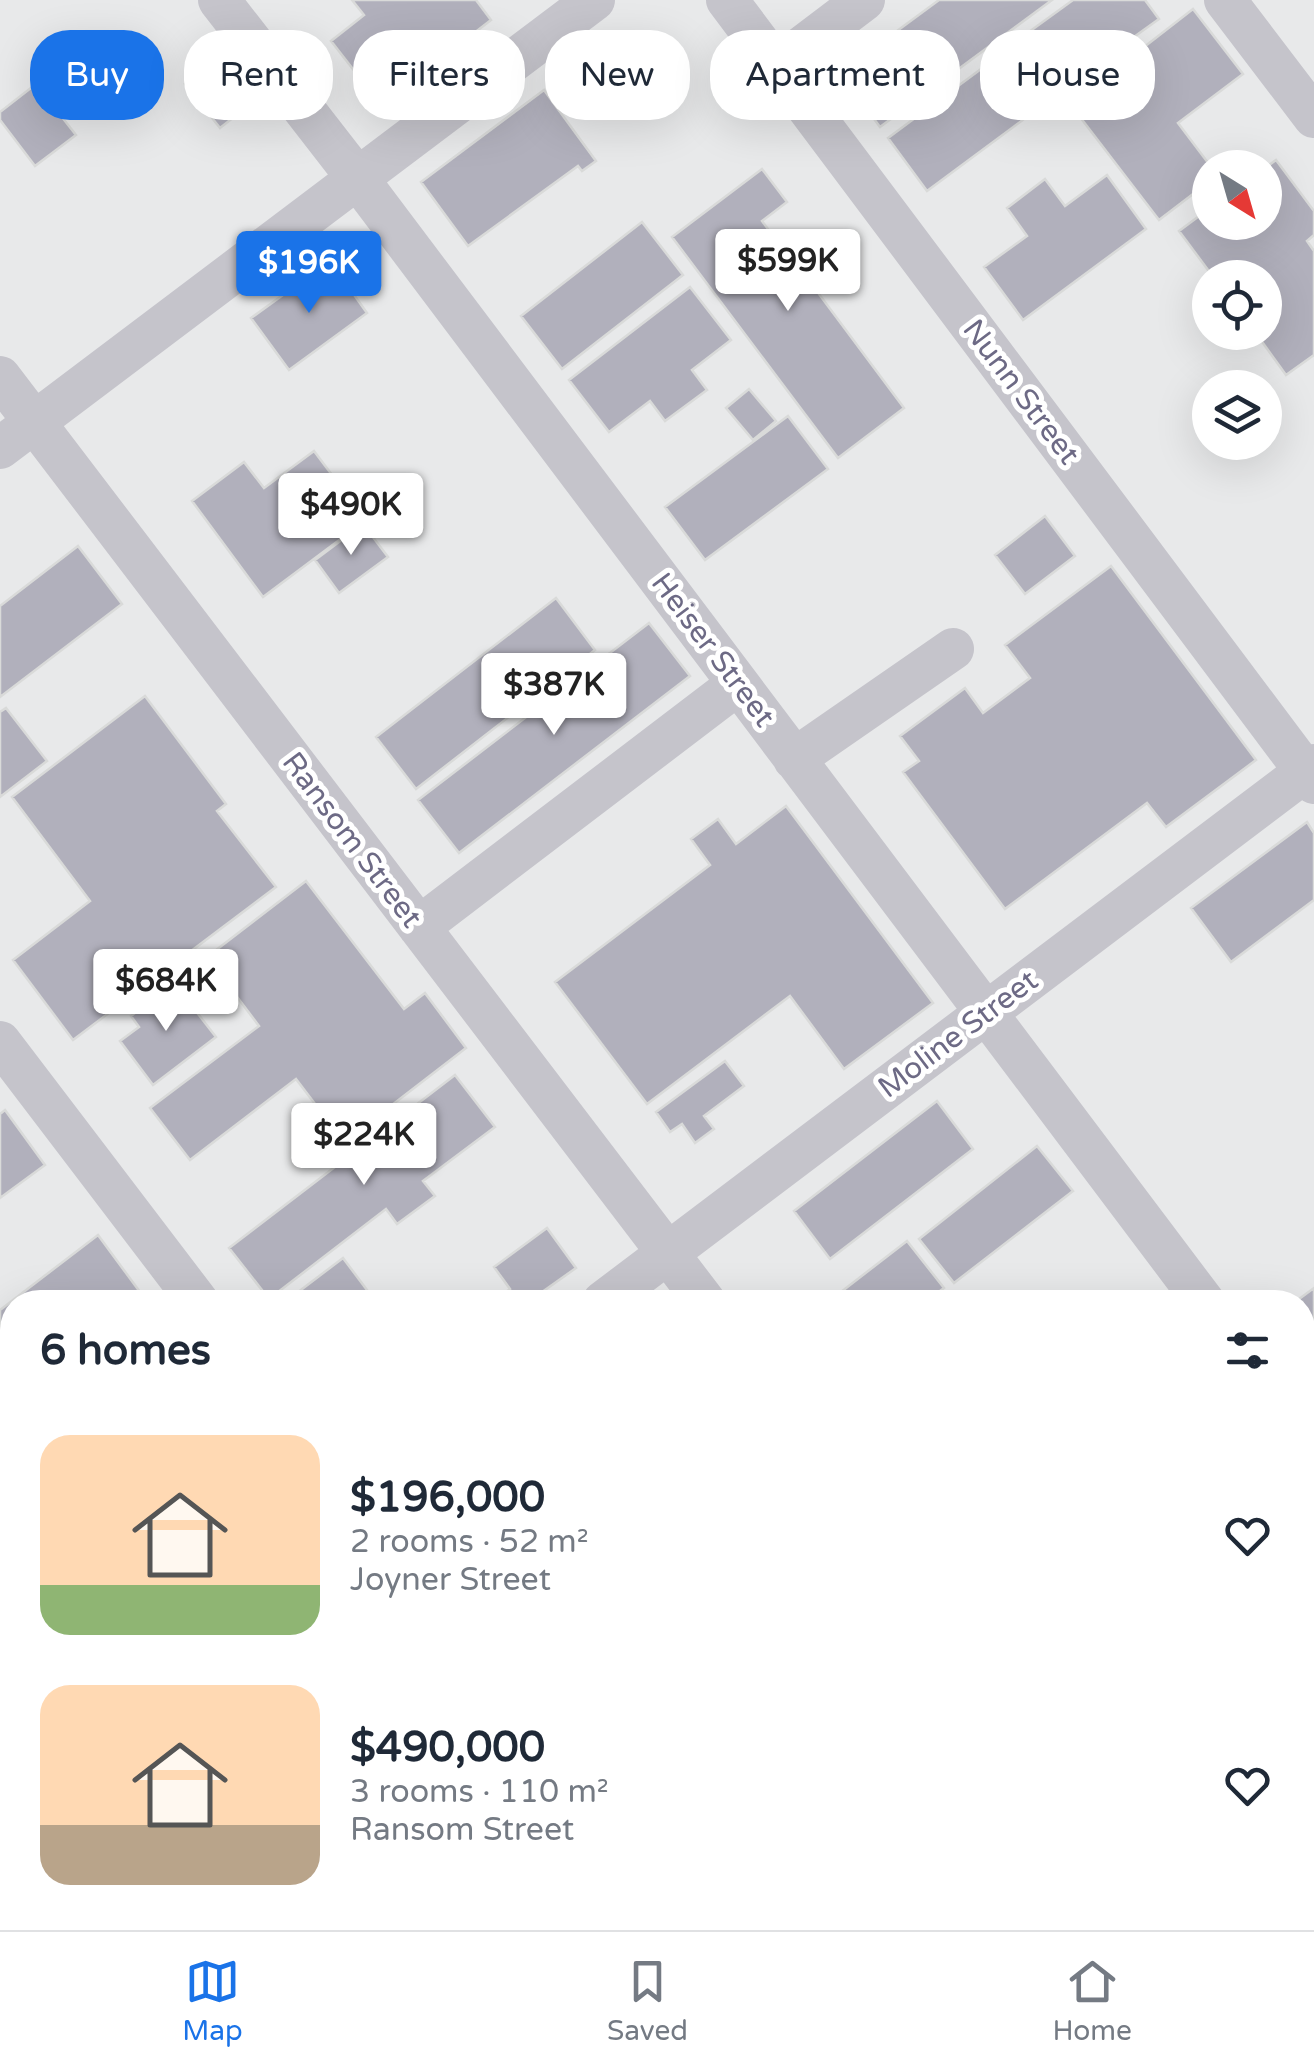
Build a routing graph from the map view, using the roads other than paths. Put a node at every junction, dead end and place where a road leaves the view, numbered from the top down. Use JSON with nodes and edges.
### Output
{"nodes":[{"id":1,"x":220,"y":0,"type":"edge"},
{"id":2,"x":594,"y":0,"type":"edge"},
{"id":3,"x":728,"y":0,"type":"edge"},
{"id":4,"x":864,"y":0,"type":"edge"},
{"id":5,"x":1225,"y":0,"type":"edge"},
{"id":6,"x":750,"y":30,"type":"edge"},
{"id":7,"x":824,"y":30,"type":"edge"},
{"id":8,"x":1314,"y":116,"type":"edge"},
{"id":9,"x":818,"y":120,"type":"edge"},
{"id":10,"x":358,"y":179,"type":"junction"},
{"id":11,"x":0,"y":378,"type":"edge"},
{"id":12,"x":34,"y":422,"type":"junction"},
{"id":13,"x":0,"y":448,"type":"edge"},
{"id":14,"x":953,"y":649,"type":"dead end"},
{"id":15,"x":738,"y":684,"type":"junction"},
{"id":16,"x":794,"y":758,"type":"junction"},
{"id":17,"x":1311,"y":773,"type":"edge"},
{"id":18,"x":419,"y":928,"type":"junction"},
{"id":19,"x":986,"y":1013,"type":"junction"},
{"id":20,"x":0,"y":1042,"type":"edge"},
{"id":21,"x":667,"y":1254,"type":"junction"},
{"id":22,"x":189,"y":1290,"type":"edge"},
{"id":23,"x":619,"y":1290,"type":"edge"},
{"id":24,"x":696,"y":1290,"type":"edge"},
{"id":25,"x":1195,"y":1290,"type":"edge"}],
"edges":[{"from":1,"to":10,"type":"street","name":"Heiser Street"},
{"from":2,"to":10,"type":"street"},
{"from":3,"to":6,"type":"street","name":"Nunn Street"},
{"from":4,"to":7,"type":"street"},
{"from":5,"to":8,"type":"street"},
{"from":9,"to":17,"type":"street","name":"Nunn Street"},
{"from":10,"to":12,"type":"street"},
{"from":10,"to":15,"type":"street","name":"Heiser Street"},
{"from":11,"to":12,"type":"street","name":"Ransom Street"},
{"from":12,"to":13,"type":"street"},
{"from":12,"to":18,"type":"street","name":"Ransom Street"},
{"from":14,"to":16,"type":"street"},
{"from":15,"to":16,"type":"street","name":"Heiser Street"},
{"from":15,"to":18,"type":"street"},
{"from":16,"to":19,"type":"street","name":"Heiser Street"},
{"from":17,"to":19,"type":"street","name":"Moline Street"},
{"from":18,"to":21,"type":"street","name":"Ransom Street"},
{"from":19,"to":21,"type":"street","name":"Moline Street"},
{"from":19,"to":25,"type":"street","name":"Heiser Street"},
{"from":20,"to":22,"type":"street"},
{"from":21,"to":23,"type":"street","name":"Moline Street"},
{"from":21,"to":24,"type":"street","name":"Ransom Street"}]}
